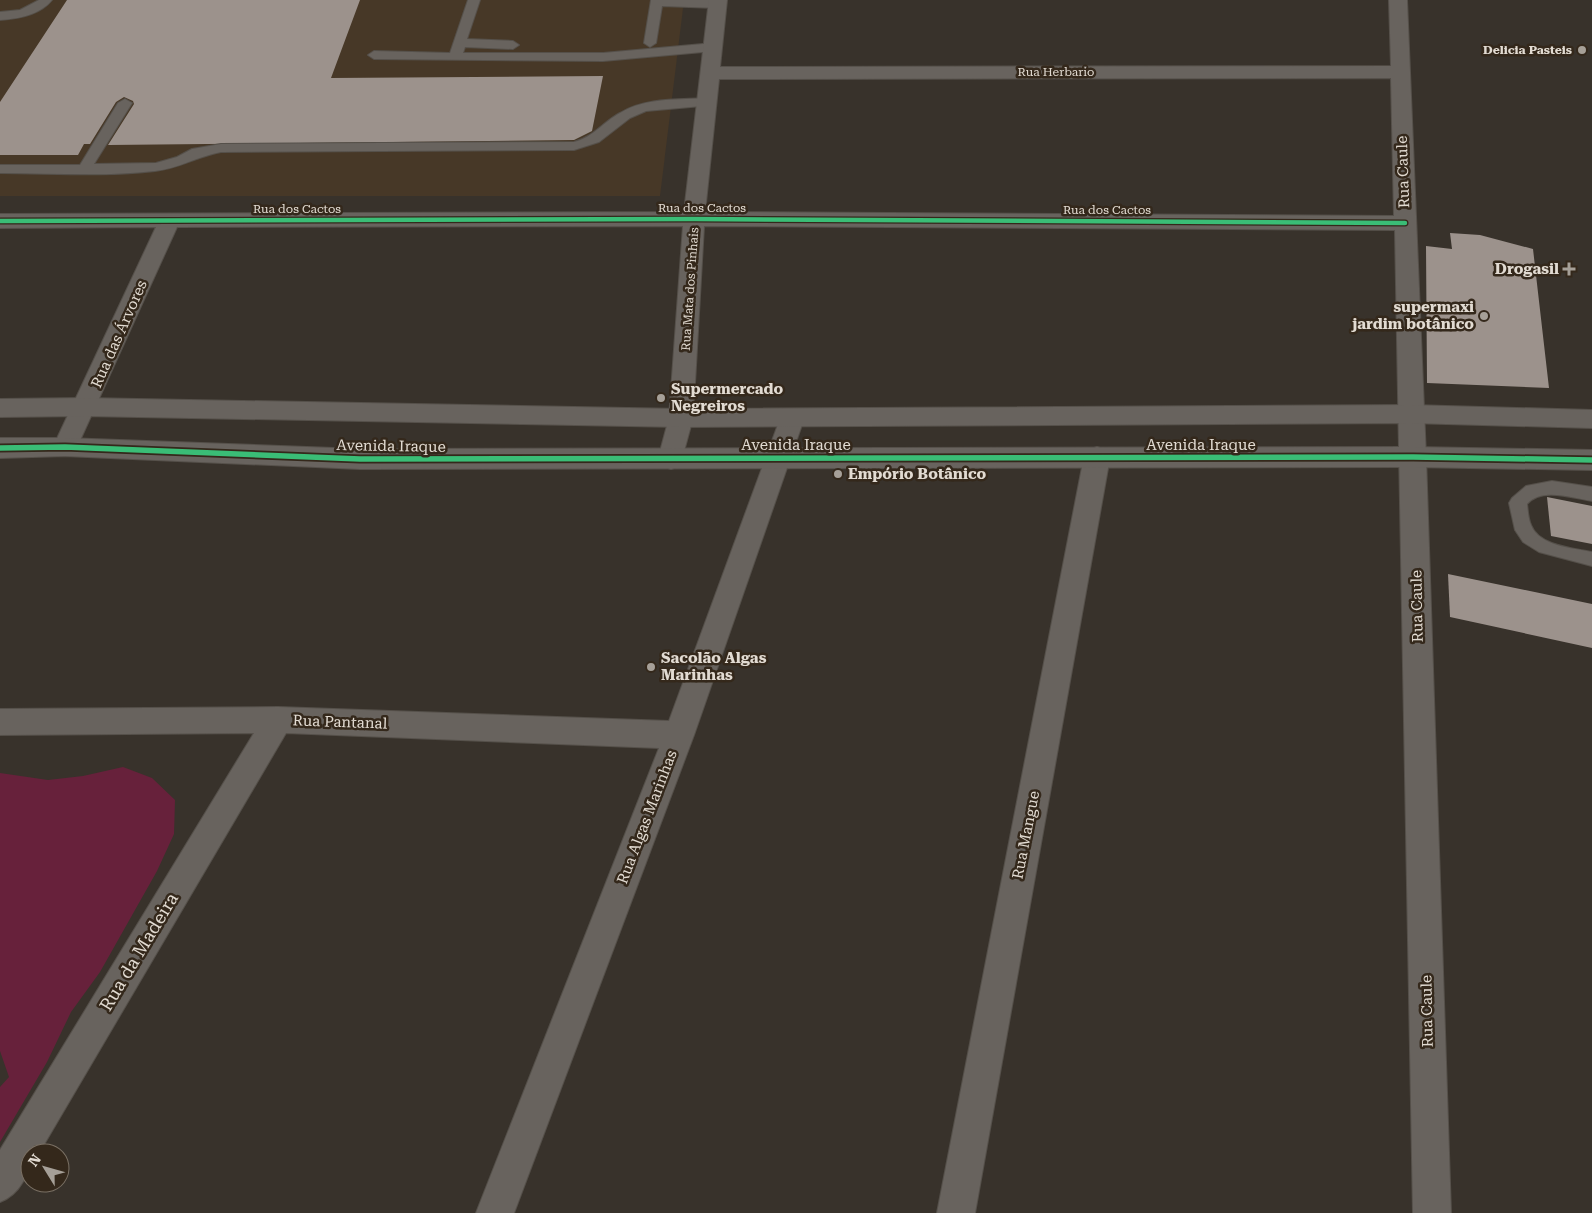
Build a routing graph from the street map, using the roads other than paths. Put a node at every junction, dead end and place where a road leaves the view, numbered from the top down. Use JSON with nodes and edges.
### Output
{"nodes":[{"id":1,"x":46,"y":0,"type":"edge"},
{"id":2,"x":474,"y":0,"type":"edge"},
{"id":3,"x":1398,"y":0,"type":"edge"},
{"id":4,"x":657,"y":1,"type":"edge"},
{"id":5,"x":717,"y":2,"type":"edge"},
{"id":6,"x":0,"y":16,"type":"edge"},
{"id":7,"x":461,"y":43,"type":"junction"},
{"id":8,"x":650,"y":43,"type":"junction"},
{"id":9,"x":714,"y":43,"type":"junction"},
{"id":10,"x":374,"y":55,"type":"dead end"},
{"id":11,"x":456,"y":57,"type":"junction"},
{"id":12,"x":1400,"y":72,"type":"junction"},
{"id":13,"x":711,"y":73,"type":"junction"},
{"id":14,"x":708,"y":102,"type":"junction"},
{"id":15,"x":125,"y":103,"type":"dead end"},
{"id":16,"x":0,"y":169,"type":"edge"},
{"id":17,"x":84,"y":169,"type":"junction"},
{"id":18,"x":694,"y":219,"type":"junction"},
{"id":19,"x":170,"y":220,"type":"junction"},
{"id":20,"x":0,"y":221,"type":"edge"},
{"id":21,"x":1405,"y":223,"type":"junction"},
{"id":22,"x":85,"y":407,"type":"junction"},
{"id":23,"x":0,"y":408,"type":"edge"},
{"id":24,"x":1411,"y":414,"type":"junction"},
{"id":25,"x":681,"y":418,"type":"junction"},
{"id":26,"x":792,"y":419,"type":"junction"},
{"id":27,"x":1592,"y":419,"type":"edge"},
{"id":28,"x":65,"y":447,"type":"junction"},
{"id":29,"x":0,"y":448,"type":"edge"},
{"id":30,"x":778,"y":456,"type":"junction"},
{"id":31,"x":1097,"y":457,"type":"junction"},
{"id":32,"x":1413,"y":457,"type":"junction"},
{"id":33,"x":672,"y":459,"type":"junction"},
{"id":34,"x":1592,"y":460,"type":"edge"},
{"id":35,"x":1592,"y":494,"type":"edge"},
{"id":36,"x":1592,"y":559,"type":"edge"},
{"id":37,"x":278,"y":720,"type":"junction"},
{"id":38,"x":0,"y":722,"type":"edge"},
{"id":39,"x":679,"y":735,"type":"junction"},
{"id":40,"x":0,"y":1184,"type":"edge"},
{"id":41,"x":495,"y":1213,"type":"edge"},
{"id":42,"x":956,"y":1213,"type":"edge"},
{"id":43,"x":1432,"y":1213,"type":"edge"}],
"edges":[{"from":1,"to":6,"type":"lane"},
{"from":2,"to":7,"type":"lane"},
{"from":3,"to":12,"type":"street","name":"Rua Caule"},
{"from":4,"to":5,"type":"lane"},
{"from":4,"to":8,"type":"lane"},
{"from":5,"to":9,"type":"street","name":"Rua Mata dos Pinhais"},
{"from":7,"to":8,"type":"lane"},
{"from":7,"to":11,"type":"lane"},
{"from":8,"to":9,"type":"lane"},
{"from":9,"to":11,"type":"lane"},
{"from":9,"to":13,"type":"street","name":"Rua Mata dos Pinhais"},
{"from":10,"to":11,"type":"lane"},
{"from":12,"to":13,"type":"street","name":"Rua Herbario"},
{"from":12,"to":21,"type":"street","name":"Rua Caule"},
{"from":13,"to":14,"type":"street","name":"Rua Mata dos Pinhais"},
{"from":14,"to":17,"type":"lane"},
{"from":14,"to":18,"type":"street","name":"Rua Mata dos Pinhais"},
{"from":15,"to":17,"type":"lane"},
{"from":16,"to":17,"type":"lane"},
{"from":18,"to":19,"type":"street","name":"Rua dos Cactos"},
{"from":18,"to":21,"type":"street","name":"Rua dos Cactos"},
{"from":18,"to":25,"type":"street","name":"Rua Mata dos Pinhais"},
{"from":19,"to":20,"type":"street","name":"Rua dos Cactos"},
{"from":19,"to":22,"type":"street","name":"Rua das Árvores"},
{"from":21,"to":24,"type":"street","name":"Rua Caule"},
{"from":22,"to":23,"type":"street","name":"Avenida Iraque"},
{"from":22,"to":25,"type":"street","name":"Avenida Iraque"},
{"from":22,"to":28,"type":"street","name":"Rua das Árvores"},
{"from":24,"to":26,"type":"street","name":"Avenida Iraque"},
{"from":24,"to":27,"type":"street","name":"Avenida Iraque"},
{"from":24,"to":32,"type":"street","name":"Rua Caule"},
{"from":25,"to":26,"type":"street","name":"Avenida Iraque"},
{"from":25,"to":33,"type":"street","name":"Rua Mata dos Pinhais"},
{"from":26,"to":30,"type":"street","name":"Rua Algas Marinhas"},
{"from":28,"to":29,"type":"street","name":"Avenida Iraque"},
{"from":28,"to":33,"type":"street","name":"Avenida Iraque"},
{"from":30,"to":31,"type":"street","name":"Avenida Iraque"},
{"from":30,"to":33,"type":"street","name":"Avenida Iraque"},
{"from":30,"to":39,"type":"street","name":"Rua Algas Marinhas"},
{"from":31,"to":32,"type":"street","name":"Avenida Iraque"},
{"from":31,"to":42,"type":"street","name":"Rua Mangue"},
{"from":32,"to":34,"type":"street","name":"Avenida Iraque"},
{"from":32,"to":43,"type":"street","name":"Rua Caule"},
{"from":35,"to":36,"type":"lane"},
{"from":37,"to":38,"type":"street","name":"Rua Pantanal"},
{"from":37,"to":39,"type":"street","name":"Rua Pantanal"},
{"from":37,"to":40,"type":"street","name":"Rua da Madeira"},
{"from":39,"to":41,"type":"street","name":"Rua Algas Marinhas"}]}
